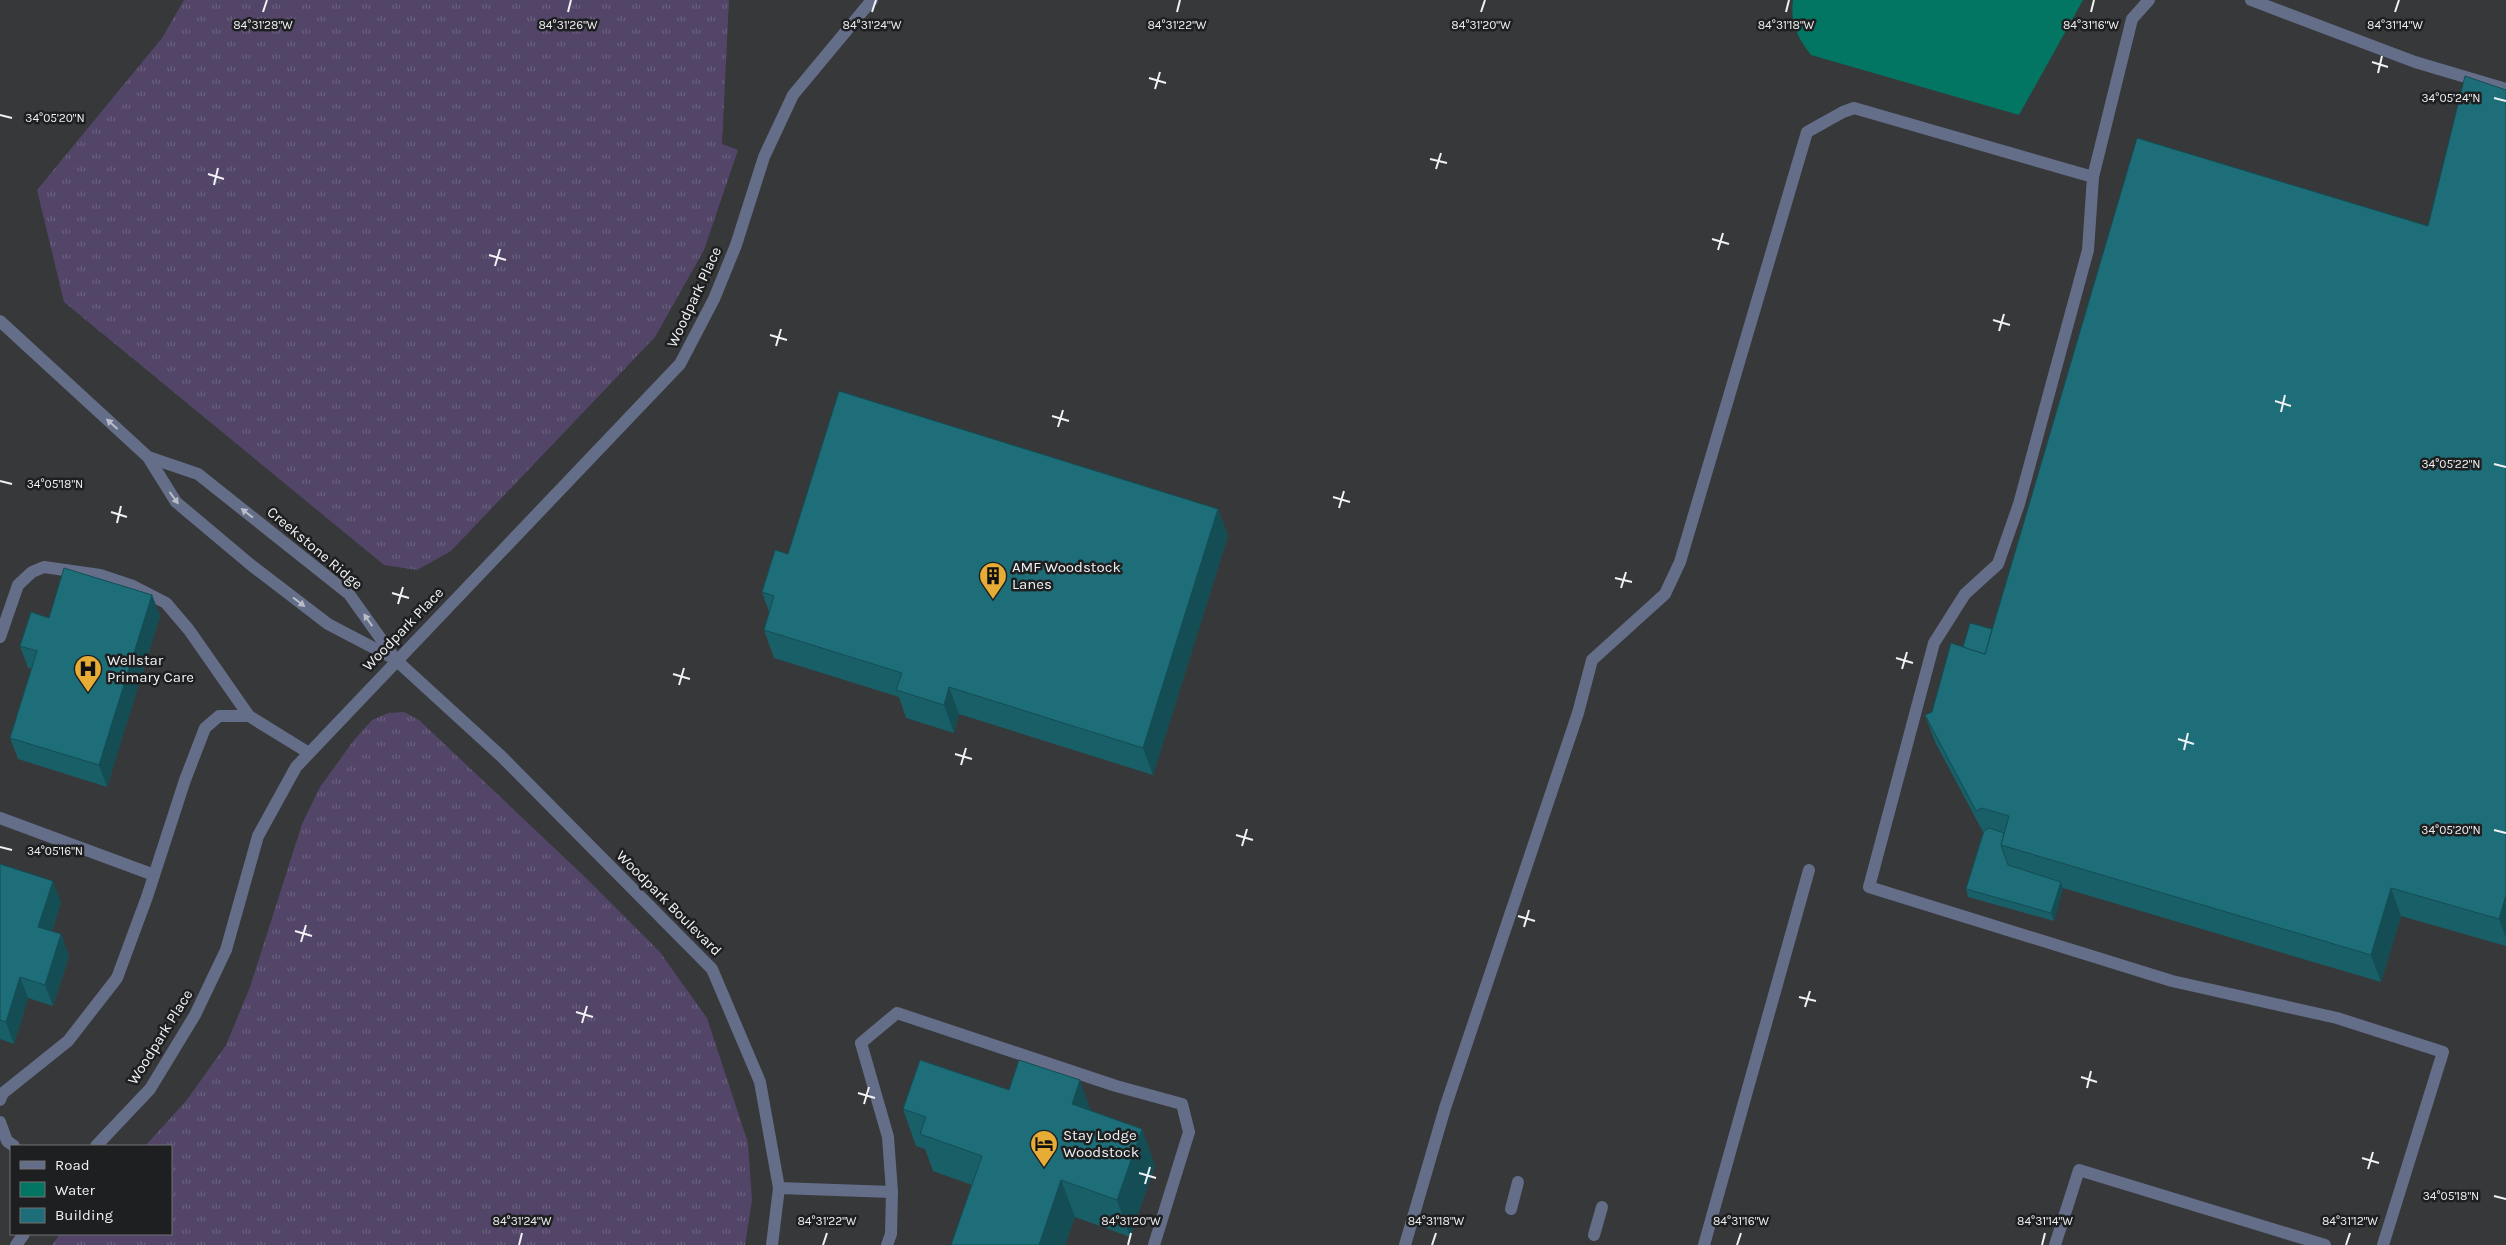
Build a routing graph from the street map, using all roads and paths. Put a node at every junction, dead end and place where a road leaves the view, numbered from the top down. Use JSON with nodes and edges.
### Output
{"nodes":[{"id":1,"x":872,"y":0,"type":"edge"},
{"id":2,"x":2149,"y":0,"type":"edge"},
{"id":3,"x":2251,"y":0,"type":"edge"},
{"id":4,"x":2506,"y":89,"type":"edge"},
{"id":5,"x":2093,"y":177,"type":"junction"},
{"id":6,"x":0,"y":321,"type":"edge"},
{"id":7,"x":148,"y":457,"type":"junction"},
{"id":8,"x":0,"y":637,"type":"edge"},
{"id":9,"x":396,"y":660,"type":"junction"},
{"id":10,"x":249,"y":716,"type":"junction"},
{"id":11,"x":309,"y":753,"type":"junction"},
{"id":12,"x":0,"y":818,"type":"edge"},
{"id":13,"x":1809,"y":870,"type":"dead end"},
{"id":14,"x":154,"y":875,"type":"junction"},
{"id":15,"x":0,"y":1100,"type":"edge"},
{"id":16,"x":0,"y":1122,"type":"edge"},
{"id":17,"x":13,"y":1145,"type":"edge"},
{"id":18,"x":97,"y":1145,"type":"edge"},
{"id":19,"x":1518,"y":1182,"type":"dead end"},
{"id":20,"x":779,"y":1188,"type":"junction"},
{"id":21,"x":892,"y":1192,"type":"junction"},
{"id":22,"x":1602,"y":1207,"type":"dead end"},
{"id":23,"x":1510,"y":1209,"type":"dead end"},
{"id":24,"x":1594,"y":1235,"type":"dead end"},
{"id":25,"x":772,"y":1245,"type":"edge"},
{"id":26,"x":887,"y":1245,"type":"edge"},
{"id":27,"x":1154,"y":1245,"type":"edge"},
{"id":28,"x":1405,"y":1245,"type":"edge"},
{"id":29,"x":1704,"y":1245,"type":"edge"},
{"id":30,"x":2055,"y":1245,"type":"edge"},
{"id":31,"x":2325,"y":1245,"type":"edge"},
{"id":32,"x":2383,"y":1245,"type":"edge"}],
"edges":[{"from":1,"to":9,"type":"street","name":"Woodpark Place"},
{"from":2,"to":5,"type":"street"},
{"from":3,"to":4,"type":"street"},
{"from":5,"to":28,"type":"street"},
{"from":5,"to":32,"type":"street"},
{"from":7,"to":6,"type":"street","name":"Creekstone Ridge","one_way":true},
{"from":7,"to":9,"type":"street","name":"Creekstone Ridge","one_way":true},
{"from":9,"to":7,"type":"street","name":"Creekstone Ridge","one_way":true},
{"from":8,"to":10,"type":"street"},
{"from":9,"to":11,"type":"street","name":"Woodpark Place"},
{"from":9,"to":20,"type":"street","name":"Woodpark Boulevard"},
{"from":10,"to":11,"type":"street"},
{"from":10,"to":14,"type":"street"},
{"from":11,"to":18,"type":"street","name":"Woodpark Place"},
{"from":12,"to":14,"type":"street"},
{"from":13,"to":29,"type":"street"},
{"from":14,"to":15,"type":"street"},
{"from":16,"to":17,"type":"street"},
{"from":19,"to":23,"type":"street"},
{"from":20,"to":21,"type":"street"},
{"from":20,"to":25,"type":"street","name":"Woodpark Boulevard"},
{"from":21,"to":26,"type":"street"},
{"from":21,"to":27,"type":"street"},
{"from":22,"to":24,"type":"street"},
{"from":30,"to":31,"type":"street"}]}
